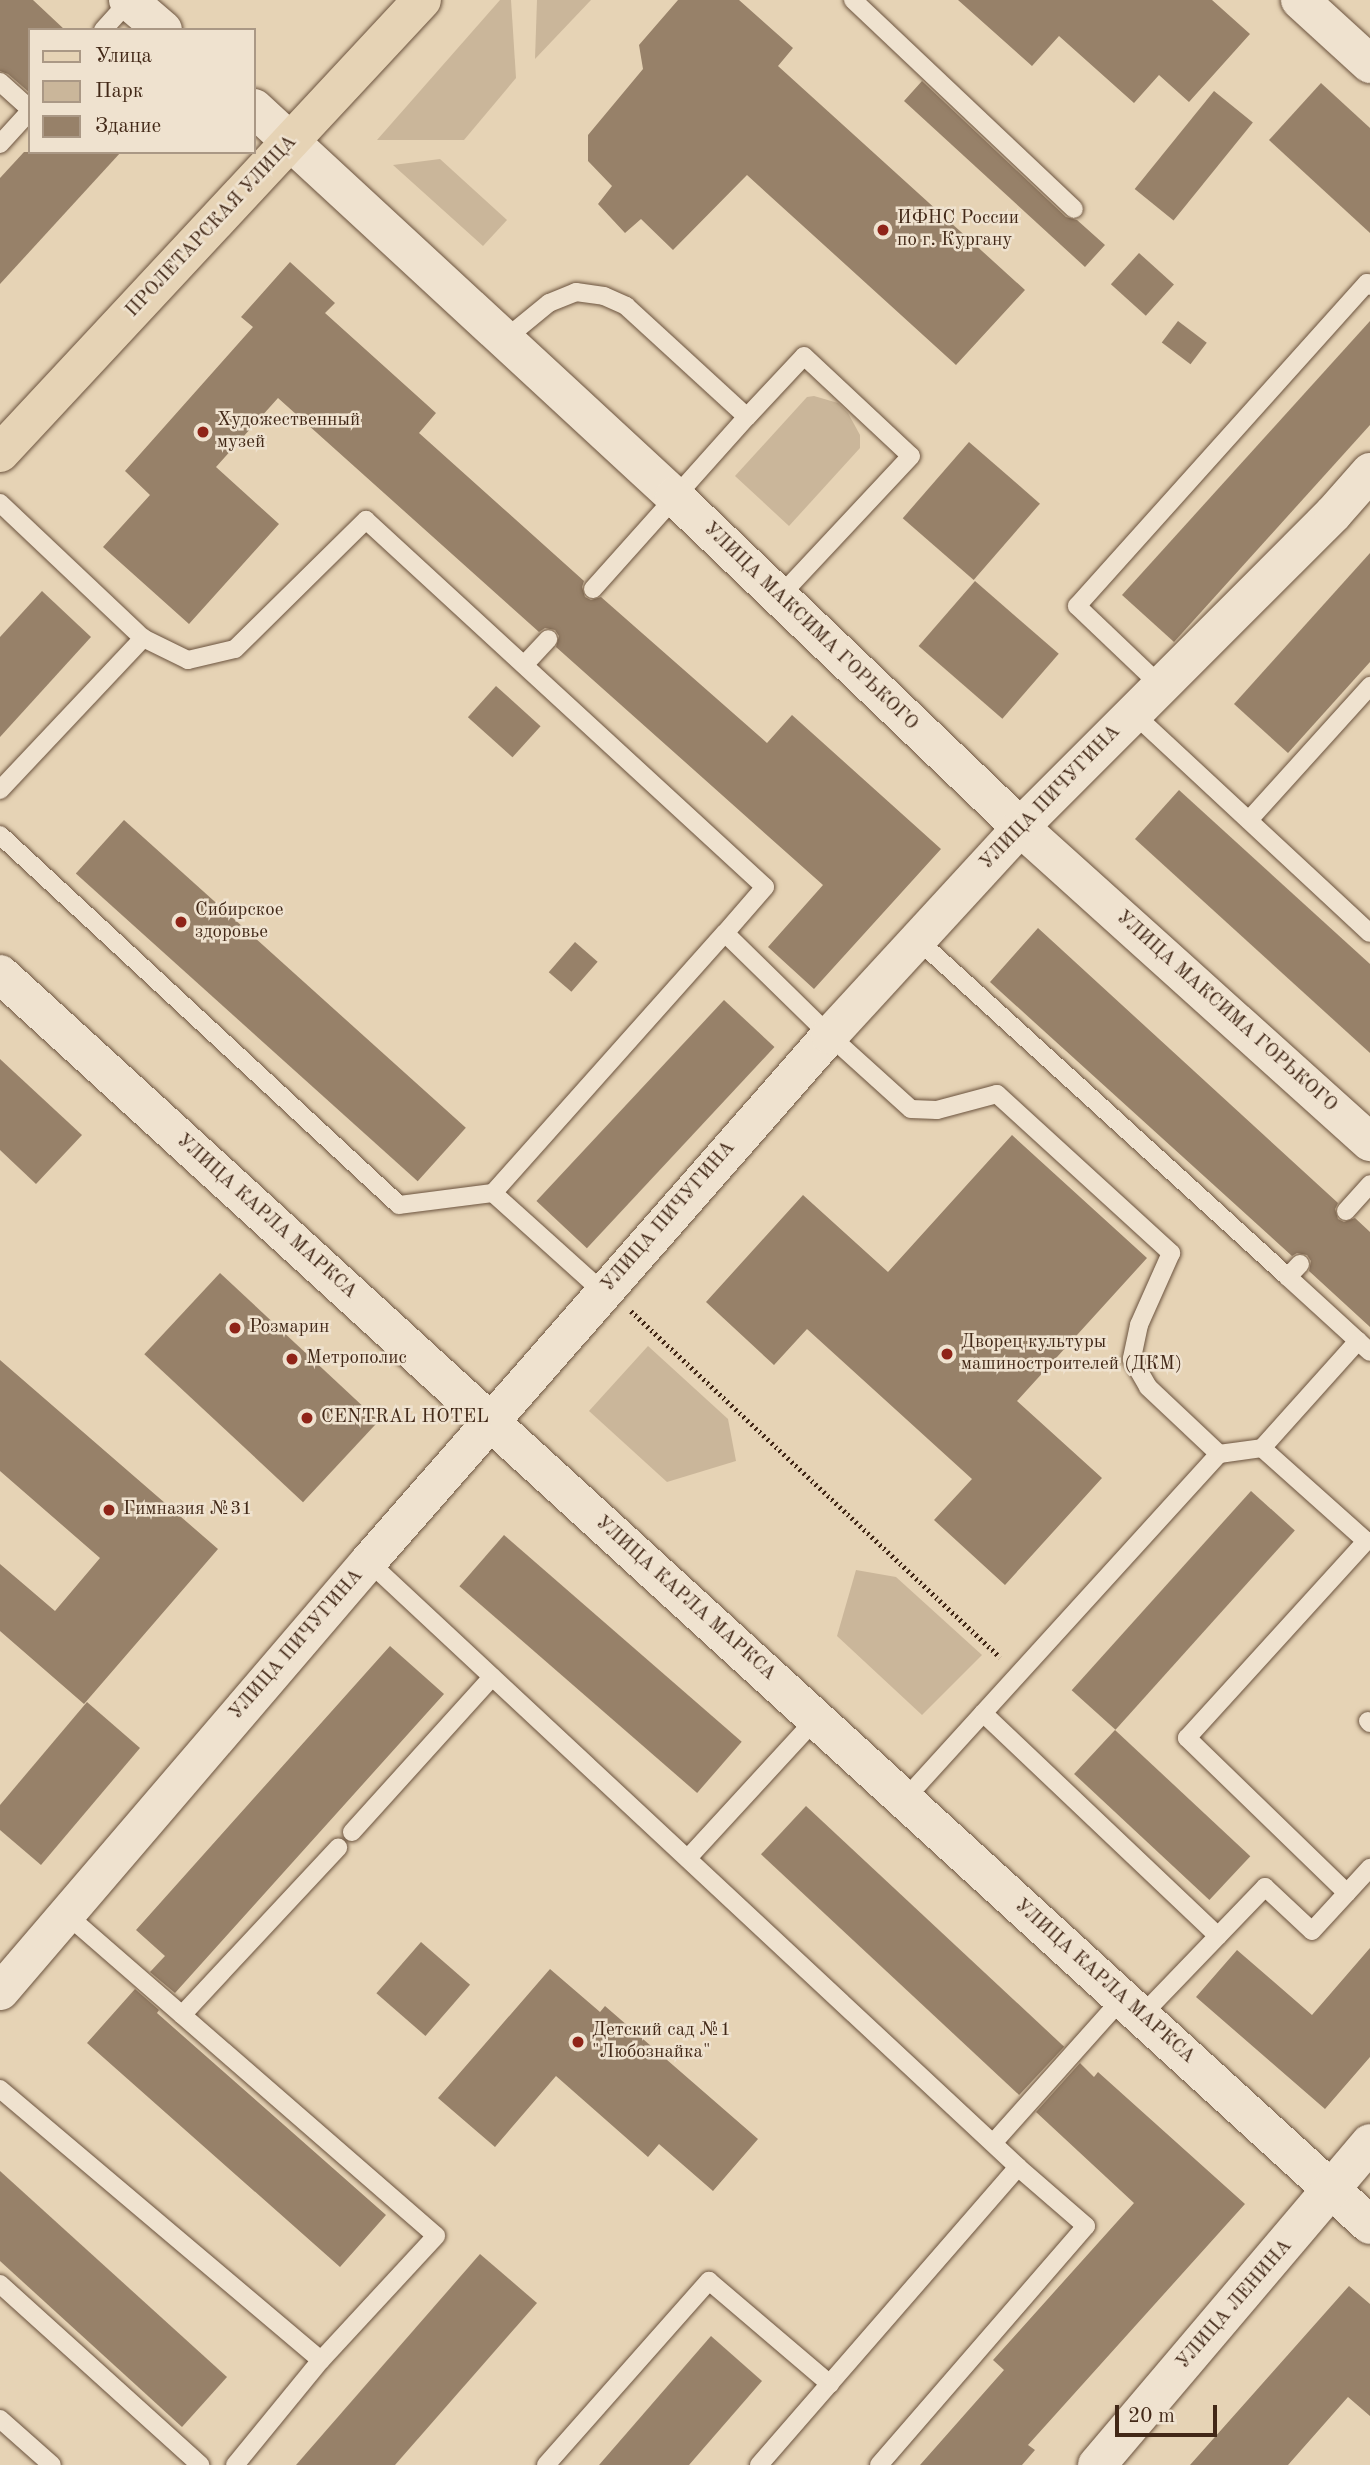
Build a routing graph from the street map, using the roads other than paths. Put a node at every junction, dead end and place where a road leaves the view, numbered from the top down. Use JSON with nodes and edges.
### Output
{"nodes":[{"id":1,"x":128,"y":0,"type":"edge"},
{"id":2,"x":422,"y":0,"type":"edge"},
{"id":3,"x":853,"y":0,"type":"edge"},
{"id":4,"x":1300,"y":0,"type":"edge"},
{"id":5,"x":105,"y":28,"type":"edge"},
{"id":6,"x":161,"y":28,"type":"edge"},
{"id":7,"x":1370,"y":64,"type":"edge"},
{"id":8,"x":0,"y":82,"type":"edge"},
{"id":9,"x":28,"y":108,"type":"edge"},
{"id":10,"x":256,"y":110,"type":"edge"},
{"id":11,"x":28,"y":112,"type":"edge"},
{"id":12,"x":293,"y":142,"type":"junction"},
{"id":13,"x":0,"y":144,"type":"edge"},
{"id":14,"x":1074,"y":209,"type":"dead end"},
{"id":15,"x":1370,"y":286,"type":"edge"},
{"id":16,"x":505,"y":339,"type":"junction"},
{"id":17,"x":747,"y":417,"type":"junction"},
{"id":18,"x":0,"y":453,"type":"edge"},
{"id":19,"x":1370,"y":472,"type":"edge"},
{"id":20,"x":674,"y":496,"type":"junction"},
{"id":21,"x":0,"y":503,"type":"edge"},
{"id":22,"x":593,"y":589,"type":"dead end"},
{"id":23,"x":779,"y":597,"type":"junction"},
{"id":24,"x":143,"y":638,"type":"junction"},
{"id":25,"x":548,"y":639,"type":"dead end"},
{"id":26,"x":525,"y":664,"type":"junction"},
{"id":27,"x":1161,"y":686,"type":"junction"},
{"id":28,"x":1370,"y":686,"type":"edge"},
{"id":29,"x":1133,"y":713,"type":"junction"},
{"id":30,"x":0,"y":790,"type":"edge"},
{"id":31,"x":1249,"y":820,"type":"junction"},
{"id":32,"x":1020,"y":827,"type":"junction"},
{"id":33,"x":0,"y":835,"type":"edge"},
{"id":34,"x":725,"y":933,"type":"junction"},
{"id":35,"x":1370,"y":933,"type":"edge"},
{"id":36,"x":918,"y":940,"type":"junction"},
{"id":37,"x":0,"y":974,"type":"edge"},
{"id":38,"x":829,"y":1035,"type":"junction"},
{"id":39,"x":1365,"y":1128,"type":"edge"},
{"id":40,"x":1370,"y":1184,"type":"edge"},
{"id":41,"x":493,"y":1194,"type":"junction"},
{"id":42,"x":1346,"y":1211,"type":"dead end"},
{"id":43,"x":605,"y":1290,"type":"junction"},
{"id":44,"x":1364,"y":1346,"type":"edge"},
{"id":45,"x":490,"y":1422,"type":"junction"},
{"id":46,"x":1262,"y":1448,"type":"junction"},
{"id":47,"x":1219,"y":1454,"type":"junction"},
{"id":48,"x":1368,"y":1541,"type":"edge"},
{"id":49,"x":368,"y":1561,"type":"junction"},
{"id":50,"x":492,"y":1677,"type":"junction"},
{"id":51,"x":983,"y":1713,"type":"junction"},
{"id":52,"x":816,"y":1719,"type":"junction"},
{"id":53,"x":904,"y":1800,"type":"junction"},
{"id":54,"x":352,"y":1832,"type":"dead end"},
{"id":55,"x":338,"y":1848,"type":"dead end"},
{"id":56,"x":688,"y":1858,"type":"junction"},
{"id":57,"x":1370,"y":1868,"type":"edge"},
{"id":58,"x":1347,"y":1894,"type":"junction"},
{"id":59,"x":66,"y":1914,"type":"junction"},
{"id":60,"x":1218,"y":1936,"type":"junction"},
{"id":61,"x":0,"y":1991,"type":"edge"},
{"id":62,"x":1131,"y":2007,"type":"junction"},
{"id":63,"x":183,"y":2015,"type":"junction"},
{"id":64,"x":0,"y":2089,"type":"edge"},
{"id":65,"x":994,"y":2142,"type":"junction"},
{"id":66,"x":1370,"y":2143,"type":"edge"},
{"id":67,"x":1018,"y":2167,"type":"junction"},
{"id":68,"x":1332,"y":2191,"type":"junction"},
{"id":69,"x":1370,"y":2225,"type":"edge"},
{"id":70,"x":0,"y":2284,"type":"edge"},
{"id":71,"x":321,"y":2360,"type":"junction"},
{"id":72,"x":830,"y":2384,"type":"junction"},
{"id":73,"x":0,"y":2419,"type":"edge"},
{"id":74,"x":44,"y":2462,"type":"edge"},
{"id":75,"x":200,"y":2465,"type":"edge"},
{"id":76,"x":234,"y":2465,"type":"edge"},
{"id":77,"x":546,"y":2465,"type":"edge"},
{"id":78,"x":759,"y":2465,"type":"edge"},
{"id":79,"x":879,"y":2465,"type":"edge"},
{"id":80,"x":1097,"y":2465,"type":"edge"}],
"edges":[{"from":1,"to":5,"type":"lane"},
{"from":1,"to":6,"type":"main road"},
{"from":2,"to":12,"type":"main road","name":"ПРОЛЕТАРСКАЯ УЛИЦА"},
{"from":3,"to":14,"type":"lane"},
{"from":4,"to":7,"type":"main road"},
{"from":8,"to":9,"type":"lane"},
{"from":10,"to":12,"type":"main road","name":"УЛИЦА МАКСИМА ГОРЬКОГО"},
{"from":11,"to":13,"type":"lane"},
{"from":12,"to":16,"type":"main road","name":"УЛИЦА МАКСИМА ГОРЬКОГО"},
{"from":12,"to":18,"type":"main road","name":"ПРОЛЕТАРСКАЯ УЛИЦА"},
{"from":15,"to":27,"type":"lane"},
{"from":16,"to":17,"type":"lane"},
{"from":16,"to":20,"type":"main road","name":"УЛИЦА МАКСИМА ГОРЬКОГО"},
{"from":17,"to":20,"type":"lane"},
{"from":17,"to":23,"type":"lane"},
{"from":19,"to":27,"type":"main road","name":"УЛИЦА ПИЧУГИНА"},
{"from":20,"to":22,"type":"lane"},
{"from":20,"to":23,"type":"main road","name":"УЛИЦА МАКСИМА ГОРЬКОГО"},
{"from":21,"to":24,"type":"lane"},
{"from":23,"to":32,"type":"main road","name":"УЛИЦА МАКСИМА ГОРЬКОГО"},
{"from":24,"to":26,"type":"lane"},
{"from":24,"to":30,"type":"lane"},
{"from":25,"to":26,"type":"lane"},
{"from":26,"to":34,"type":"lane"},
{"from":27,"to":29,"type":"main road","name":"УЛИЦА ПИЧУГИНА"},
{"from":28,"to":31,"type":"lane"},
{"from":29,"to":31,"type":"lane"},
{"from":29,"to":32,"type":"main road","name":"УЛИЦА ПИЧУГИНА"},
{"from":31,"to":35,"type":"lane"},
{"from":32,"to":36,"type":"street","name":"УЛИЦА ПИЧУГИНА"},
{"from":32,"to":39,"type":"main road","name":"УЛИЦА МАКСИМА ГОРЬКОГО"},
{"from":33,"to":41,"type":"lane"},
{"from":34,"to":38,"type":"lane"},
{"from":34,"to":41,"type":"lane"},
{"from":36,"to":38,"type":"street","name":"УЛИЦА ПИЧУГИНА"},
{"from":36,"to":44,"type":"lane"},
{"from":37,"to":45,"type":"main road","name":"УЛИЦА КАРЛА МАРКСА"},
{"from":38,"to":43,"type":"street","name":"УЛИЦА ПИЧУГИНА"},
{"from":38,"to":47,"type":"lane"},
{"from":40,"to":42,"type":"lane"},
{"from":41,"to":43,"type":"lane"},
{"from":43,"to":45,"type":"street","name":"УЛИЦА ПИЧУГИНА"},
{"from":44,"to":46,"type":"lane"},
{"from":45,"to":49,"type":"street","name":"УЛИЦА ПИЧУГИНА"},
{"from":45,"to":52,"type":"main road","name":"УЛИЦА КАРЛА МАРКСА"},
{"from":46,"to":47,"type":"lane"},
{"from":46,"to":48,"type":"lane"},
{"from":47,"to":51,"type":"lane"},
{"from":48,"to":58,"type":"lane"},
{"from":49,"to":50,"type":"lane"},
{"from":49,"to":59,"type":"street","name":"УЛИЦА ПИЧУГИНА"},
{"from":50,"to":54,"type":"lane"},
{"from":50,"to":56,"type":"lane"},
{"from":51,"to":53,"type":"lane"},
{"from":51,"to":60,"type":"lane"},
{"from":52,"to":53,"type":"main road","name":"УЛИЦА КАРЛА МАРКСА"},
{"from":52,"to":56,"type":"lane"},
{"from":53,"to":62,"type":"main road","name":"УЛИЦА КАРЛА МАРКСА"},
{"from":55,"to":63,"type":"lane"},
{"from":56,"to":65,"type":"lane"},
{"from":57,"to":58,"type":"lane"},
{"from":58,"to":60,"type":"lane"},
{"from":59,"to":61,"type":"street","name":"УЛИЦА ПИЧУГИНА"},
{"from":59,"to":63,"type":"lane"},
{"from":60,"to":62,"type":"lane"},
{"from":62,"to":65,"type":"lane"},
{"from":62,"to":68,"type":"main road","name":"УЛИЦА КАРЛА МАРКСА"},
{"from":63,"to":71,"type":"lane"},
{"from":64,"to":71,"type":"lane"},
{"from":65,"to":67,"type":"lane"},
{"from":66,"to":68,"type":"main road","name":"УЛИЦА ЛЕНИНА"},
{"from":67,"to":72,"type":"lane"},
{"from":67,"to":79,"type":"lane"},
{"from":68,"to":69,"type":"main road","name":"УЛИЦА КАРЛА МАРКСА"},
{"from":68,"to":80,"type":"main road","name":"УЛИЦА ЛЕНИНА"},
{"from":70,"to":75,"type":"lane"},
{"from":71,"to":76,"type":"lane"},
{"from":72,"to":77,"type":"lane"},
{"from":72,"to":78,"type":"lane"},
{"from":73,"to":74,"type":"lane"}]}
